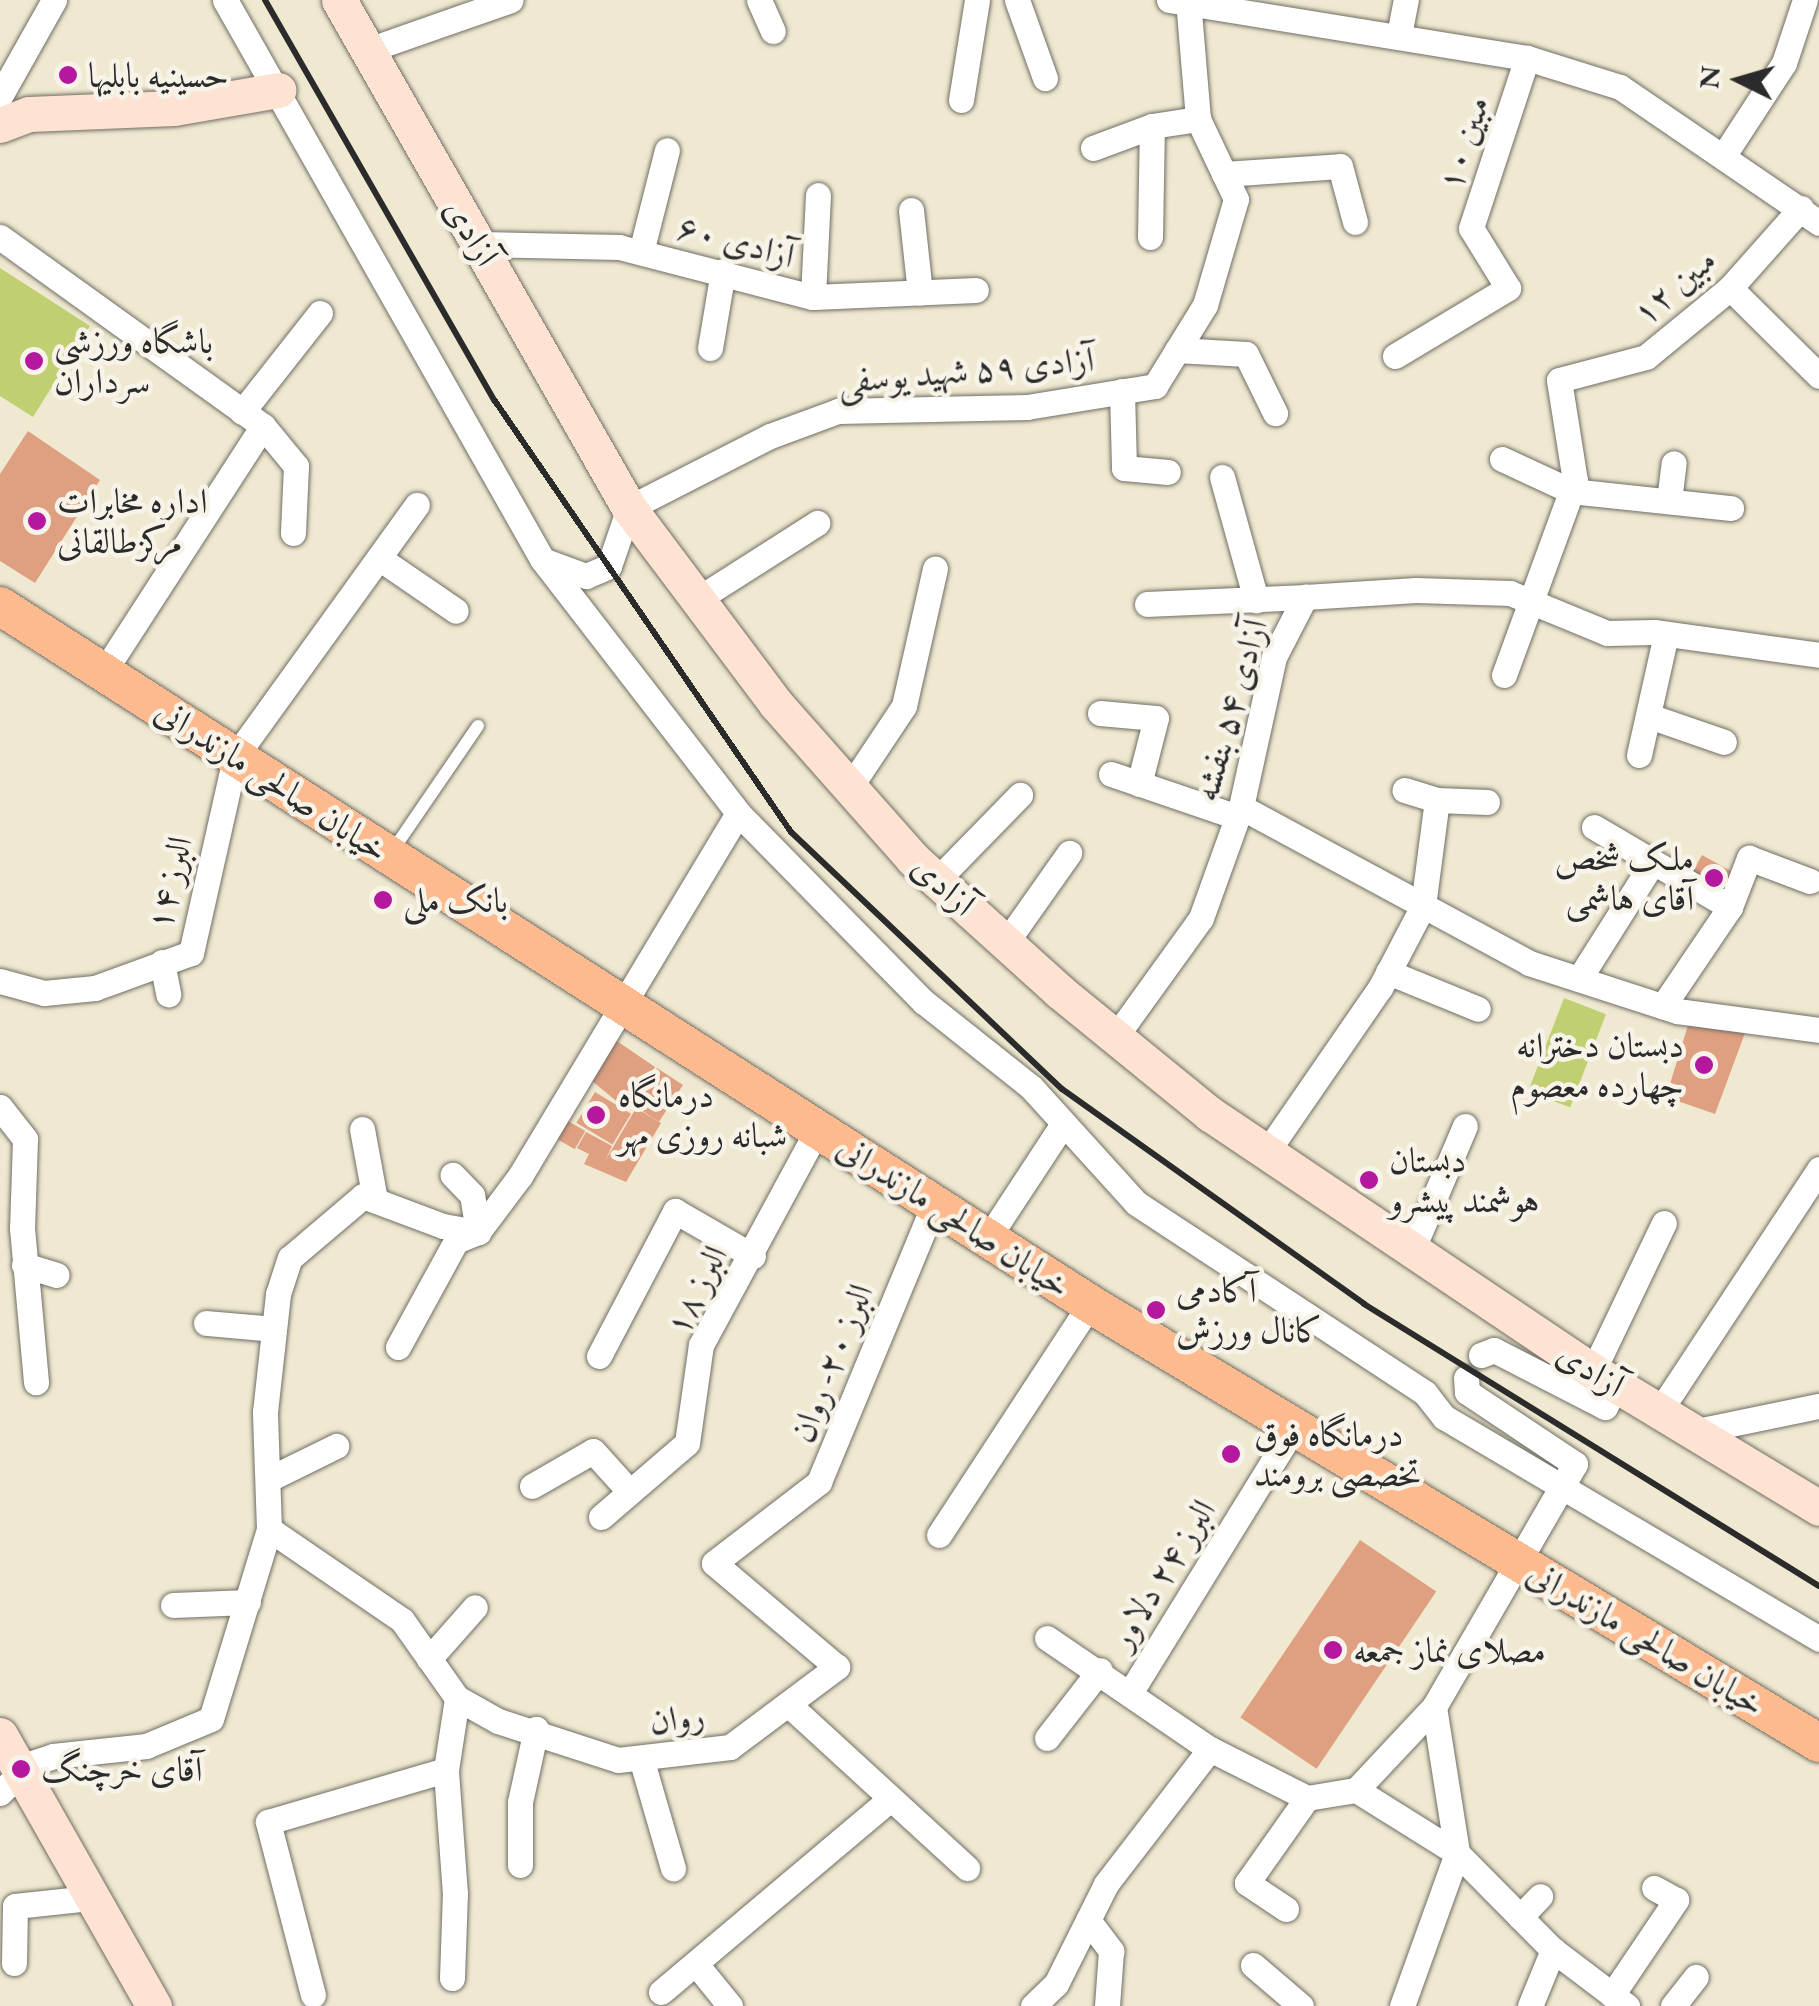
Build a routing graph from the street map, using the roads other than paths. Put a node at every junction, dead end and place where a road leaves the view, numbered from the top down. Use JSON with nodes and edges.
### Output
{"nodes":[{"id":1,"x":54,"y":0,"type":"edge"},
{"id":2,"x":225,"y":0,"type":"edge"},
{"id":3,"x":340,"y":0,"type":"edge"},
{"id":4,"x":510,"y":0,"type":"edge"},
{"id":5,"x":759,"y":0,"type":"edge"},
{"id":6,"x":978,"y":0,"type":"edge"},
{"id":7,"x":1018,"y":0,"type":"edge"},
{"id":8,"x":1406,"y":0,"type":"edge"},
{"id":9,"x":1805,"y":0,"type":"edge"},
{"id":10,"x":1181,"y":1,"type":"edge"},
{"id":11,"x":773,"y":30,"type":"dead end"},
{"id":12,"x":1399,"y":36,"type":"junction"},
{"id":13,"x":368,"y":50,"type":"junction"},
{"id":14,"x":1527,"y":58,"type":"junction"},
{"id":15,"x":1045,"y":78,"type":"dead end"},
{"id":16,"x":278,"y":90,"type":"junction"},
{"id":17,"x":0,"y":96,"type":"edge"},
{"id":18,"x":961,"y":100,"type":"dead end"},
{"id":19,"x":1198,"y":119,"type":"junction"},
{"id":20,"x":0,"y":124,"type":"edge"},
{"id":21,"x":1152,"y":126,"type":"junction"},
{"id":22,"x":1093,"y":148,"type":"dead end"},
{"id":23,"x":668,"y":150,"type":"dead end"},
{"id":24,"x":1724,"y":155,"type":"junction"},
{"id":25,"x":1224,"y":174,"type":"junction"},
{"id":26,"x":818,"y":196,"type":"dead end"},
{"id":27,"x":911,"y":210,"type":"dead end"},
{"id":28,"x":1810,"y":215,"type":"edge"},
{"id":29,"x":1355,"y":222,"type":"dead end"},
{"id":30,"x":1150,"y":236,"type":"dead end"},
{"id":31,"x":0,"y":237,"type":"edge"},
{"id":32,"x":480,"y":244,"type":"junction"},
{"id":33,"x":641,"y":252,"type":"junction"},
{"id":34,"x":723,"y":271,"type":"junction"},
{"id":35,"x":1730,"y":288,"type":"junction"},
{"id":36,"x":976,"y":290,"type":"dead end"},
{"id":37,"x":920,"y":293,"type":"junction"},
{"id":38,"x":813,"y":298,"type":"junction"},
{"id":39,"x":320,"y":313,"type":"dead end"},
{"id":40,"x":710,"y":348,"type":"dead end"},
{"id":41,"x":1178,"y":350,"type":"junction"},
{"id":42,"x":1395,"y":356,"type":"dead end"},
{"id":43,"x":1819,"y":376,"type":"edge"},
{"id":44,"x":1122,"y":391,"type":"junction"},
{"id":45,"x":1275,"y":413,"type":"dead end"},
{"id":46,"x":252,"y":419,"type":"junction"},
{"id":47,"x":1502,"y":459,"type":"dead end"},
{"id":48,"x":1674,"y":463,"type":"dead end"},
{"id":49,"x":1168,"y":472,"type":"dead end"},
{"id":50,"x":1222,"y":477,"type":"dead end"},
{"id":51,"x":1571,"y":491,"type":"junction"},
{"id":52,"x":1668,"y":501,"type":"junction"},
{"id":53,"x":417,"y":505,"type":"dead end"},
{"id":54,"x":629,"y":508,"type":"junction"},
{"id":55,"x":1732,"y":508,"type":"dead end"},
{"id":56,"x":817,"y":523,"type":"dead end"},
{"id":57,"x":293,"y":533,"type":"dead end"},
{"id":58,"x":379,"y":558,"type":"junction"},
{"id":59,"x":542,"y":559,"type":"junction"},
{"id":60,"x":934,"y":568,"type":"dead end"},
{"id":61,"x":1305,"y":597,"type":"junction"},
{"id":62,"x":701,"y":598,"type":"junction"},
{"id":63,"x":1256,"y":600,"type":"junction"},
{"id":64,"x":1529,"y":601,"type":"junction"},
{"id":65,"x":1147,"y":604,"type":"dead end"},
{"id":66,"x":0,"y":606,"type":"edge"},
{"id":67,"x":456,"y":611,"type":"dead end"},
{"id":68,"x":1666,"y":634,"type":"junction"},
{"id":69,"x":1819,"y":655,"type":"edge"},
{"id":70,"x":103,"y":672,"type":"junction"},
{"id":71,"x":1504,"y":674,"type":"dead end"},
{"id":72,"x":1100,"y":712,"type":"dead end"},
{"id":73,"x":1652,"y":717,"type":"junction"},
{"id":74,"x":478,"y":726,"type":"dead end"},
{"id":75,"x":1724,"y":742,"type":"dead end"},
{"id":76,"x":1639,"y":755,"type":"dead end"},
{"id":77,"x":236,"y":757,"type":"junction"},
{"id":78,"x":1111,"y":774,"type":"dead end"},
{"id":79,"x":1139,"y":784,"type":"junction"},
{"id":80,"x":850,"y":786,"type":"junction"},
{"id":81,"x":1405,"y":790,"type":"dead end"},
{"id":82,"x":1020,"y":795,"type":"dead end"},
{"id":83,"x":1437,"y":800,"type":"junction"},
{"id":84,"x":1487,"y":802,"type":"dead end"},
{"id":85,"x":1239,"y":812,"type":"junction"},
{"id":86,"x":738,"y":814,"type":"junction"},
{"id":87,"x":1594,"y":827,"type":"dead end"},
{"id":88,"x":1069,"y":853,"type":"dead end"},
{"id":89,"x":390,"y":856,"type":"junction"},
{"id":90,"x":1652,"y":862,"type":"junction"},
{"id":91,"x":937,"y":880,"type":"junction"},
{"id":92,"x":1810,"y":881,"type":"dead end"},
{"id":93,"x":1423,"y":906,"type":"junction"},
{"id":94,"x":1730,"y":906,"type":"junction"},
{"id":95,"x":1007,"y":941,"type":"junction"},
{"id":96,"x":162,"y":962,"type":"junction"},
{"id":97,"x":1388,"y":972,"type":"junction"},
{"id":98,"x":1578,"y":979,"type":"junction"},
{"id":99,"x":0,"y":981,"type":"edge"},
{"id":100,"x":168,"y":994,"type":"dead end"},
{"id":101,"x":620,"y":1003,"type":"junction"},
{"id":102,"x":1663,"y":1006,"type":"junction"},
{"id":103,"x":1478,"y":1008,"type":"dead end"},
{"id":104,"x":1819,"y":1030,"type":"edge"},
{"id":105,"x":1116,"y":1036,"type":"junction"},
{"id":106,"x":0,"y":1107,"type":"edge"},
{"id":107,"x":1060,"y":1126,"type":"junction"},
{"id":108,"x":1465,"y":1126,"type":"dead end"},
{"id":109,"x":362,"y":1129,"type":"dead end"},
{"id":110,"x":818,"y":1130,"type":"junction"},
{"id":111,"x":1266,"y":1153,"type":"junction"},
{"id":112,"x":1819,"y":1169,"type":"edge"},
{"id":113,"x":453,"y":1175,"type":"dead end"},
{"id":114,"x":375,"y":1200,"type":"junction"},
{"id":115,"x":934,"y":1204,"type":"junction"},
{"id":116,"x":1664,"y":1223,"type":"dead end"},
{"id":117,"x":478,"y":1232,"type":"junction"},
{"id":118,"x":988,"y":1238,"type":"junction"},
{"id":119,"x":1411,"y":1253,"type":"junction"},
{"id":120,"x":753,"y":1256,"type":"junction"},
{"id":121,"x":24,"y":1265,"type":"junction"},
{"id":122,"x":56,"y":1275,"type":"dead end"},
{"id":123,"x":1090,"y":1304,"type":"junction"},
{"id":124,"x":206,"y":1323,"type":"dead end"},
{"id":125,"x":274,"y":1329,"type":"junction"},
{"id":126,"x":398,"y":1347,"type":"dead end"},
{"id":127,"x":1481,"y":1355,"type":"dead end"},
{"id":128,"x":599,"y":1356,"type":"dead end"},
{"id":129,"x":1466,"y":1378,"type":"dead end"},
{"id":130,"x":36,"y":1382,"type":"dead end"},
{"id":131,"x":1597,"y":1386,"type":"junction"},
{"id":132,"x":1819,"y":1406,"type":"edge"},
{"id":133,"x":1660,"y":1412,"type":"junction"},
{"id":134,"x":1294,"y":1426,"type":"junction"},
{"id":135,"x":1692,"y":1432,"type":"junction"},
{"id":136,"x":336,"y":1446,"type":"dead end"},
{"id":137,"x":269,"y":1478,"type":"junction"},
{"id":138,"x":532,"y":1486,"type":"dead end"},
{"id":139,"x":1560,"y":1490,"type":"junction"},
{"id":140,"x":630,"y":1492,"type":"junction"},
{"id":141,"x":1819,"y":1508,"type":"edge"},
{"id":142,"x":601,"y":1517,"type":"dead end"},
{"id":143,"x":269,"y":1529,"type":"junction"},
{"id":144,"x":939,"y":1535,"type":"dead end"},
{"id":145,"x":1518,"y":1561,"type":"junction"},
{"id":146,"x":714,"y":1562,"type":"joint"},
{"id":147,"x":248,"y":1602,"type":"junction"},
{"id":148,"x":173,"y":1605,"type":"dead end"},
{"id":149,"x":475,"y":1606,"type":"dead end"},
{"id":150,"x":1047,"y":1638,"type":"dead end"},
{"id":151,"x":1819,"y":1639,"type":"edge"},
{"id":152,"x":429,"y":1659,"type":"junction"},
{"id":153,"x":1100,"y":1670,"type":"junction"},
{"id":154,"x":1130,"y":1693,"type":"junction"},
{"id":155,"x":457,"y":1698,"type":"junction"},
{"id":156,"x":788,"y":1704,"type":"junction"},
{"id":157,"x":1434,"y":1707,"type":"junction"},
{"id":158,"x":536,"y":1729,"type":"junction"},
{"id":159,"x":0,"y":1735,"type":"edge"},
{"id":160,"x":1047,"y":1738,"type":"dead end"},
{"id":161,"x":1819,"y":1743,"type":"edge"},
{"id":162,"x":1210,"y":1749,"type":"junction"},
{"id":163,"x":640,"y":1758,"type":"junction"},
{"id":164,"x":446,"y":1770,"type":"junction"},
{"id":165,"x":12,"y":1778,"type":"edge"},
{"id":166,"x":1356,"y":1790,"type":"junction"},
{"id":167,"x":1307,"y":1798,"type":"junction"},
{"id":168,"x":890,"y":1799,"type":"junction"},
{"id":169,"x":1458,"y":1854,"type":"junction"},
{"id":170,"x":520,"y":1864,"type":"dead end"},
{"id":171,"x":673,"y":1868,"type":"dead end"},
{"id":172,"x":967,"y":1868,"type":"dead end"},
{"id":173,"x":1654,"y":1888,"type":"dead end"},
{"id":174,"x":1540,"y":1896,"type":"dead end"},
{"id":175,"x":90,"y":1898,"type":"junction"},
{"id":176,"x":1286,"y":1909,"type":"dead end"},
{"id":177,"x":1520,"y":1917,"type":"junction"},
{"id":178,"x":1088,"y":1920,"type":"junction"},
{"id":179,"x":1553,"y":1950,"type":"junction"},
{"id":180,"x":14,"y":1964,"type":"dead end"},
{"id":181,"x":696,"y":1964,"type":"junction"},
{"id":182,"x":1253,"y":1965,"type":"dead end"},
{"id":183,"x":1696,"y":1976,"type":"dead end"},
{"id":184,"x":452,"y":1978,"type":"dead end"},
{"id":185,"x":661,"y":1992,"type":"dead end"},
{"id":186,"x":313,"y":1995,"type":"dead end"},
{"id":187,"x":1620,"y":2000,"type":"edge"},
{"id":188,"x":154,"y":2006,"type":"edge"},
{"id":189,"x":730,"y":2006,"type":"edge"},
{"id":190,"x":1033,"y":2006,"type":"edge"},
{"id":191,"x":1107,"y":2006,"type":"edge"},
{"id":192,"x":1300,"y":2006,"type":"edge"},
{"id":193,"x":1402,"y":2006,"type":"edge"},
{"id":194,"x":1530,"y":2006,"type":"edge"},
{"id":195,"x":1673,"y":2006,"type":"edge"}],
"edges":[{"from":1,"to":17,"type":"street"},
{"from":2,"to":16,"type":"street"},
{"from":3,"to":13,"type":"main road","name":"آزادی"},
{"from":4,"to":13,"type":"street"},
{"from":5,"to":11,"type":"street"},
{"from":6,"to":18,"type":"street"},
{"from":7,"to":15,"type":"street"},
{"from":8,"to":12,"type":"street"},
{"from":9,"to":24,"type":"street"},
{"from":10,"to":12,"type":"street"},
{"from":10,"to":19,"type":"street","name":"آزادی ۵۹ شهید یوسفی"},
{"from":12,"to":14,"type":"street"},
{"from":13,"to":32,"type":"main road","name":"آزادی"},
{"from":14,"to":24,"type":"street"},
{"from":14,"to":42,"type":"street","name":"مبین ۱۰"},
{"from":16,"to":20,"type":"main road"},
{"from":16,"to":59,"type":"street"},
{"from":19,"to":21,"type":"street"},
{"from":19,"to":25,"type":"street","name":"آزادی ۵۹ شهید یوسفی"},
{"from":21,"to":22,"type":"street"},
{"from":21,"to":30,"type":"street"},
{"from":23,"to":33,"type":"street"},
{"from":24,"to":28,"type":"street"},
{"from":25,"to":29,"type":"street"},
{"from":25,"to":41,"type":"street","name":"آزادی ۵۹ شهید یوسفی"},
{"from":26,"to":38,"type":"street"},
{"from":27,"to":37,"type":"street"},
{"from":28,"to":35,"type":"street","name":"مبین ۱۲"},
{"from":31,"to":46,"type":"street"},
{"from":32,"to":33,"type":"street","name":"آزادی ۶۰"},
{"from":32,"to":54,"type":"main road","name":"آزادی"},
{"from":33,"to":34,"type":"street","name":"آزادی ۶۰"},
{"from":34,"to":38,"type":"street","name":"آزادی ۶۰"},
{"from":34,"to":40,"type":"street"},
{"from":35,"to":43,"type":"street"},
{"from":35,"to":51,"type":"street","name":"مبین ۱۲"},
{"from":36,"to":37,"type":"street","name":"آزادی ۶۰"},
{"from":37,"to":38,"type":"street","name":"آزادی ۶۰"},
{"from":39,"to":46,"type":"street"},
{"from":41,"to":44,"type":"street","name":"آزادی ۵۹ شهید یوسفی"},
{"from":41,"to":45,"type":"street"},
{"from":44,"to":49,"type":"street"},
{"from":44,"to":54,"type":"street","name":"آزادی ۵۹ شهید یوسفی"},
{"from":46,"to":57,"type":"street"},
{"from":46,"to":70,"type":"street"},
{"from":47,"to":51,"type":"street"},
{"from":48,"to":52,"type":"street"},
{"from":50,"to":63,"type":"street"},
{"from":51,"to":52,"type":"street"},
{"from":51,"to":64,"type":"street","name":"مبین ۱۲"},
{"from":52,"to":55,"type":"street"},
{"from":53,"to":58,"type":"street"},
{"from":54,"to":59,"type":"street"},
{"from":54,"to":62,"type":"main road","name":"آزادی"},
{"from":56,"to":62,"type":"street"},
{"from":58,"to":67,"type":"street"},
{"from":58,"to":77,"type":"street"},
{"from":59,"to":86,"type":"street"},
{"from":60,"to":80,"type":"street"},
{"from":61,"to":63,"type":"street"},
{"from":61,"to":64,"type":"street","name":"آزادی ۵۴ بنفشه"},
{"from":61,"to":85,"type":"street","name":"آزادی ۵۴ بنفشه"},
{"from":62,"to":80,"type":"main road","name":"آزادی"},
{"from":63,"to":65,"type":"street"},
{"from":64,"to":68,"type":"street","name":"آزادی ۵۴ بنفشه"},
{"from":64,"to":71,"type":"street","name":"مبین ۱۲"},
{"from":66,"to":70,"type":"main road","name":"خیابان صالحی مازندرانی"},
{"from":68,"to":69,"type":"street","name":"آزادی ۵۴ بنفشه"},
{"from":68,"to":73,"type":"street"},
{"from":70,"to":77,"type":"main road","name":"خیابان صالحی مازندرانی"},
{"from":72,"to":79,"type":"street"},
{"from":73,"to":75,"type":"street"},
{"from":73,"to":76,"type":"street"},
{"from":74,"to":89,"type":"lane"},
{"from":77,"to":89,"type":"main road","name":"خیابان صالحی مازندرانی"},
{"from":77,"to":96,"type":"street","name":"البرز ۱۴"},
{"from":78,"to":79,"type":"street"},
{"from":79,"to":85,"type":"street"},
{"from":80,"to":91,"type":"main road","name":"آزادی"},
{"from":81,"to":83,"type":"street"},
{"from":82,"to":91,"type":"street"},
{"from":83,"to":84,"type":"street"},
{"from":83,"to":93,"type":"street"},
{"from":85,"to":93,"type":"street"},
{"from":85,"to":105,"type":"street","name":"آزادی ۵۴ بنفشه"},
{"from":86,"to":101,"type":"street"},
{"from":86,"to":107,"type":"street"},
{"from":87,"to":90,"type":"street"},
{"from":88,"to":95,"type":"street"},
{"from":89,"to":101,"type":"main road","name":"خیابان صالحی مازندرانی"},
{"from":90,"to":94,"type":"street"},
{"from":90,"to":98,"type":"street"},
{"from":91,"to":95,"type":"main road","name":"آزادی"},
{"from":92,"to":94,"type":"street"},
{"from":93,"to":97,"type":"street"},
{"from":93,"to":98,"type":"street"},
{"from":94,"to":102,"type":"street"},
{"from":95,"to":105,"type":"main road","name":"آزادی"},
{"from":96,"to":99,"type":"street","name":"البرز ۱۴"},
{"from":96,"to":100,"type":"street"},
{"from":97,"to":103,"type":"street"},
{"from":97,"to":111,"type":"street"},
{"from":98,"to":102,"type":"street"},
{"from":101,"to":110,"type":"main road","name":"خیابان صالحی مازندرانی"},
{"from":101,"to":117,"type":"street"},
{"from":102,"to":104,"type":"street"},
{"from":105,"to":111,"type":"main road","name":"آزادی"},
{"from":106,"to":121,"type":"street"},
{"from":107,"to":118,"type":"street"},
{"from":107,"to":139,"type":"street"},
{"from":108,"to":119,"type":"street"},
{"from":109,"to":114,"type":"street"},
{"from":110,"to":115,"type":"main road","name":"خیابان صالحی مازندرانی"},
{"from":110,"to":120,"type":"street","name":"البرز ۱۸"},
{"from":111,"to":119,"type":"main road","name":"آزادی"},
{"from":112,"to":133,"type":"street"},
{"from":113,"to":117,"type":"street"},
{"from":114,"to":117,"type":"street"},
{"from":114,"to":125,"type":"street"},
{"from":115,"to":118,"type":"main road","name":"خیابان صالحی مازندرانی"},
{"from":115,"to":146,"type":"street","name":"البرز ۲۰- روان"},
{"from":116,"to":131,"type":"street"},
{"from":117,"to":126,"type":"street"},
{"from":118,"to":123,"type":"main road","name":"خیابان صالحی مازندرانی"},
{"from":119,"to":131,"type":"main road","name":"آزادی"},
{"from":120,"to":128,"type":"street"},
{"from":120,"to":140,"type":"street","name":"البرز ۱۸"},
{"from":121,"to":122,"type":"street"},
{"from":121,"to":130,"type":"street"},
{"from":123,"to":134,"type":"main road","name":"خیابان صالحی مازندرانی"},
{"from":123,"to":144,"type":"street"},
{"from":124,"to":125,"type":"street"},
{"from":125,"to":137,"type":"street"},
{"from":127,"to":131,"type":"street"},
{"from":129,"to":139,"type":"street"},
{"from":131,"to":133,"type":"main road","name":"آزادی"},
{"from":132,"to":135,"type":"street"},
{"from":133,"to":135,"type":"main road","name":"آزادی"},
{"from":134,"to":145,"type":"main road","name":"خیابان صالحی مازندرانی"},
{"from":134,"to":154,"type":"street","name":"البرز ۲۴ دلاور"},
{"from":135,"to":141,"type":"main road","name":"آزادی"},
{"from":136,"to":137,"type":"street"},
{"from":137,"to":143,"type":"street"},
{"from":138,"to":140,"type":"street"},
{"from":139,"to":145,"type":"street"},
{"from":139,"to":151,"type":"street"},
{"from":140,"to":142,"type":"street","name":"البرز ۱۸"},
{"from":143,"to":147,"type":"street"},
{"from":143,"to":152,"type":"street","name":"روان"},
{"from":145,"to":157,"type":"street"},
{"from":145,"to":161,"type":"main road","name":"خیابان صالحی مازندرانی"},
{"from":146,"to":156,"type":"street","name":"روان"},
{"from":147,"to":148,"type":"street"},
{"from":147,"to":165,"type":"street"},
{"from":149,"to":152,"type":"street"},
{"from":150,"to":153,"type":"street"},
{"from":152,"to":155,"type":"street","name":"روان"},
{"from":153,"to":154,"type":"street"},
{"from":153,"to":160,"type":"street"},
{"from":154,"to":162,"type":"street","name":"البرز ۲۴ دلاور"},
{"from":155,"to":158,"type":"street","name":"روان"},
{"from":155,"to":164,"type":"street"},
{"from":156,"to":163,"type":"street","name":"روان"},
{"from":156,"to":168,"type":"street"},
{"from":157,"to":166,"type":"street"},
{"from":157,"to":169,"type":"street"},
{"from":158,"to":163,"type":"street","name":"روان"},
{"from":158,"to":170,"type":"street"},
{"from":159,"to":165,"type":"main road"},
{"from":162,"to":167,"type":"street","name":"البرز ۲۴ دلاور"},
{"from":162,"to":178,"type":"street"},
{"from":163,"to":171,"type":"street"},
{"from":164,"to":184,"type":"street"},
{"from":164,"to":186,"type":"street"},
{"from":165,"to":175,"type":"main road"},
{"from":166,"to":167,"type":"street"},
{"from":166,"to":169,"type":"street"},
{"from":167,"to":176,"type":"street"},
{"from":168,"to":172,"type":"street"},
{"from":168,"to":181,"type":"street"},
{"from":169,"to":177,"type":"street"},
{"from":169,"to":193,"type":"street"},
{"from":173,"to":187,"type":"street"},
{"from":174,"to":177,"type":"street"},
{"from":175,"to":180,"type":"street"},
{"from":175,"to":188,"type":"main road"},
{"from":177,"to":179,"type":"street"},
{"from":178,"to":190,"type":"street"},
{"from":178,"to":191,"type":"street"},
{"from":179,"to":187,"type":"street"},
{"from":179,"to":194,"type":"street"},
{"from":181,"to":185,"type":"street"},
{"from":181,"to":189,"type":"street"},
{"from":182,"to":192,"type":"street"},
{"from":183,"to":195,"type":"street"}]}
